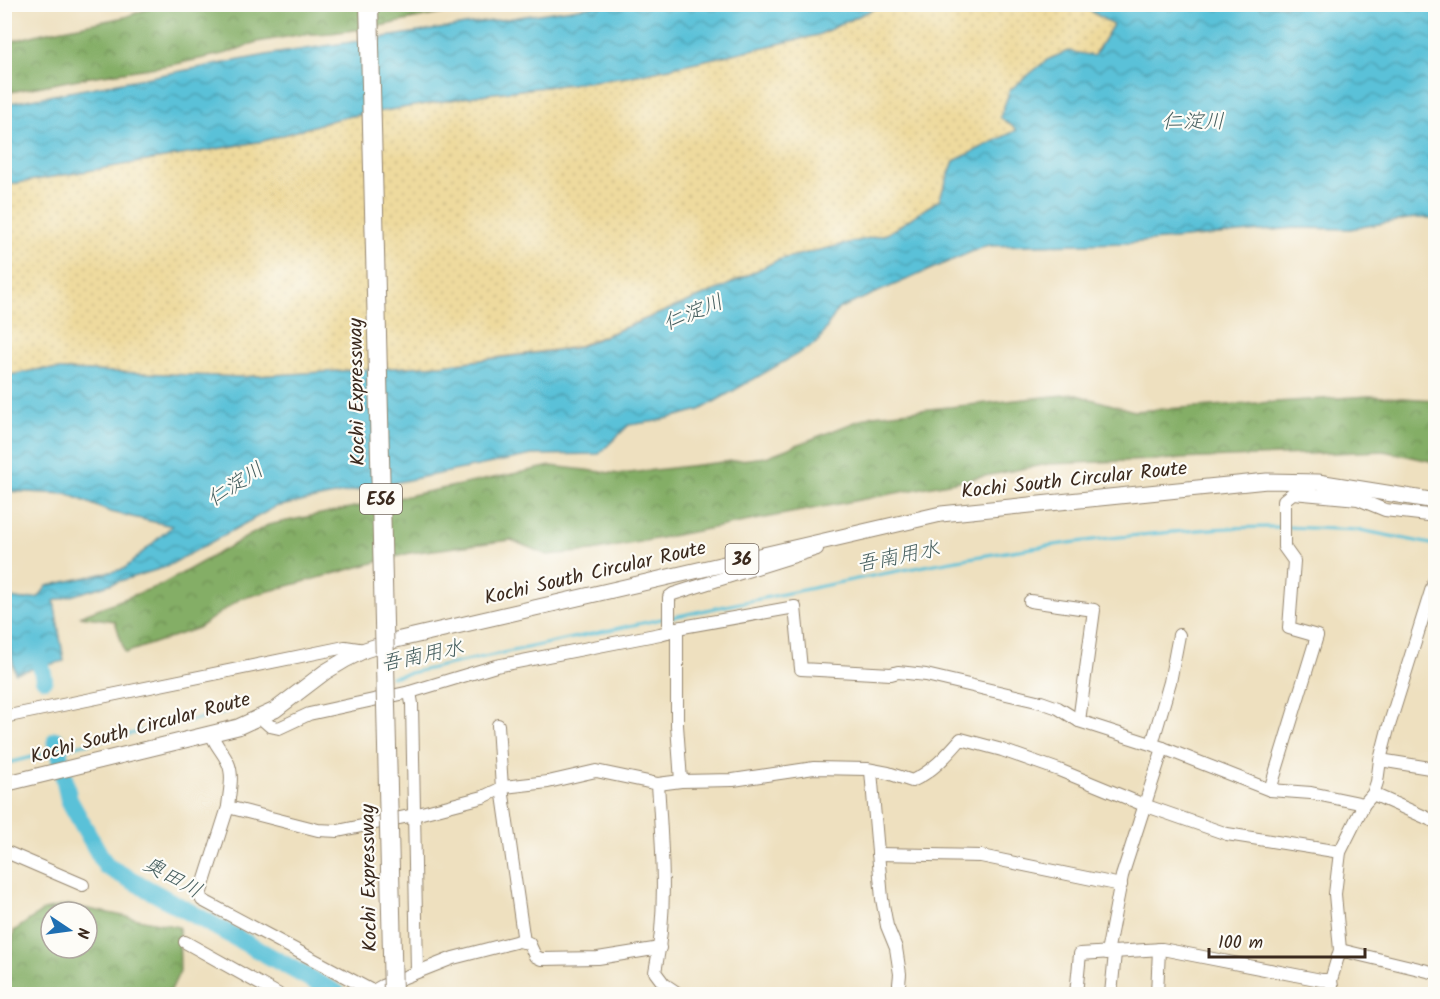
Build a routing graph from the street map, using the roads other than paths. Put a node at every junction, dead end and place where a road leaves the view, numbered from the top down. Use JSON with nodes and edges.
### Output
{"nodes":[{"id":1,"x":369,"y":4,"type":"edge"},
{"id":2,"x":1368,"y":488,"type":"junction"},
{"id":3,"x":1436,"y":501,"type":"edge"},
{"id":4,"x":1432,"y":516,"type":"edge"},
{"id":5,"x":896,"y":524,"type":"junction"},
{"id":6,"x":1436,"y":575,"type":"edge"},
{"id":7,"x":1030,"y":601,"type":"dead end"},
{"id":8,"x":671,"y":629,"type":"junction"},
{"id":9,"x":1179,"y":635,"type":"dead end"},
{"id":10,"x":365,"y":650,"type":"junction"},
{"id":11,"x":410,"y":692,"type":"junction"},
{"id":12,"x":4,"y":717,"type":"edge"},
{"id":13,"x":261,"y":718,"type":"junction"},
{"id":14,"x":1079,"y":721,"type":"junction"},
{"id":15,"x":498,"y":725,"type":"dead end"},
{"id":16,"x":211,"y":733,"type":"junction"},
{"id":17,"x":1158,"y":746,"type":"junction"},
{"id":18,"x":1380,"y":760,"type":"junction"},
{"id":19,"x":1436,"y":769,"type":"edge"},
{"id":20,"x":871,"y":771,"type":"junction"},
{"id":21,"x":681,"y":781,"type":"junction"},
{"id":22,"x":4,"y":784,"type":"edge"},
{"id":23,"x":658,"y":784,"type":"junction"},
{"id":24,"x":502,"y":788,"type":"junction"},
{"id":25,"x":1270,"y":790,"type":"junction"},
{"id":26,"x":1373,"y":794,"type":"junction"},
{"id":27,"x":1364,"y":804,"type":"junction"},
{"id":28,"x":1144,"y":805,"type":"junction"},
{"id":29,"x":228,"y":807,"type":"junction"},
{"id":30,"x":414,"y":815,"type":"junction"},
{"id":31,"x":1436,"y":822,"type":"edge"},
{"id":32,"x":4,"y":851,"type":"edge"},
{"id":33,"x":1340,"y":852,"type":"junction"},
{"id":34,"x":878,"y":854,"type":"junction"},
{"id":35,"x":83,"y":885,"type":"dead end"},
{"id":36,"x":1121,"y":885,"type":"junction"},
{"id":37,"x":185,"y":942,"type":"dead end"},
{"id":38,"x":524,"y":942,"type":"junction"},
{"id":39,"x":660,"y":948,"type":"junction"},
{"id":40,"x":1159,"y":949,"type":"junction"},
{"id":41,"x":1340,"y":950,"type":"junction"},
{"id":42,"x":1111,"y":953,"type":"junction"},
{"id":43,"x":417,"y":971,"type":"junction"},
{"id":44,"x":1436,"y":973,"type":"edge"},
{"id":45,"x":1331,"y":980,"type":"junction"},
{"id":46,"x":373,"y":993,"type":"edge"},
{"id":47,"x":278,"y":994,"type":"edge"},
{"id":48,"x":393,"y":994,"type":"edge"},
{"id":49,"x":679,"y":994,"type":"edge"},
{"id":50,"x":898,"y":994,"type":"edge"},
{"id":51,"x":1076,"y":994,"type":"edge"},
{"id":52,"x":1111,"y":994,"type":"edge"},
{"id":53,"x":1157,"y":994,"type":"edge"},
{"id":54,"x":1333,"y":994,"type":"edge"}],
"edges":[{"from":1,"to":48,"type":"highway","name":"Kochi Expressway","number":"E56","bridge":true},
{"from":2,"to":3,"type":"main road","name":"Kochi South Circular Route","number":"36"},
{"from":2,"to":4,"type":"street"},
{"from":2,"to":5,"type":"main road","name":"Kochi South Circular Route","number":"36"},
{"from":4,"to":25,"type":"street"},
{"from":5,"to":8,"type":"street"},
{"from":5,"to":10,"type":"main road","name":"Kochi South Circular Route","number":"36"},
{"from":6,"to":18,"type":"street"},
{"from":7,"to":14,"type":"street"},
{"from":8,"to":11,"type":"street"},
{"from":8,"to":14,"type":"street"},
{"from":8,"to":21,"type":"street"},
{"from":9,"to":17,"type":"street"},
{"from":10,"to":12,"type":"street"},
{"from":10,"to":13,"type":"main road","name":"Kochi South Circular Route","number":"36"},
{"from":11,"to":13,"type":"street"},
{"from":11,"to":30,"type":"street"},
{"from":13,"to":16,"type":"main road","name":"Kochi South Circular Route","number":"36"},
{"from":14,"to":17,"type":"street"},
{"from":15,"to":24,"type":"street"},
{"from":16,"to":22,"type":"main road","name":"Kochi South Circular Route","number":"36"},
{"from":16,"to":29,"type":"street"},
{"from":17,"to":25,"type":"street"},
{"from":17,"to":28,"type":"street"},
{"from":18,"to":19,"type":"street"},
{"from":18,"to":26,"type":"street"},
{"from":20,"to":21,"type":"street"},
{"from":20,"to":28,"type":"street"},
{"from":20,"to":34,"type":"street"},
{"from":21,"to":23,"type":"street"},
{"from":23,"to":24,"type":"street"},
{"from":23,"to":39,"type":"street"},
{"from":24,"to":30,"type":"street"},
{"from":24,"to":38,"type":"street"},
{"from":25,"to":27,"type":"street"},
{"from":26,"to":27,"type":"street"},
{"from":26,"to":31,"type":"street"},
{"from":27,"to":33,"type":"street"},
{"from":28,"to":33,"type":"street"},
{"from":28,"to":36,"type":"street"},
{"from":29,"to":30,"type":"street"},
{"from":29,"to":46,"type":"street"},
{"from":30,"to":43,"type":"street"},
{"from":32,"to":35,"type":"street"},
{"from":33,"to":41,"type":"street"},
{"from":34,"to":36,"type":"street"},
{"from":34,"to":50,"type":"street"},
{"from":36,"to":42,"type":"street"},
{"from":37,"to":47,"type":"street"},
{"from":38,"to":39,"type":"street"},
{"from":38,"to":43,"type":"street"},
{"from":39,"to":49,"type":"street"},
{"from":40,"to":42,"type":"street"},
{"from":40,"to":45,"type":"street"},
{"from":40,"to":53,"type":"street"},
{"from":41,"to":44,"type":"street"},
{"from":41,"to":45,"type":"street"},
{"from":42,"to":51,"type":"street"},
{"from":42,"to":52,"type":"street"},
{"from":43,"to":46,"type":"street"},
{"from":45,"to":54,"type":"street"}]}
